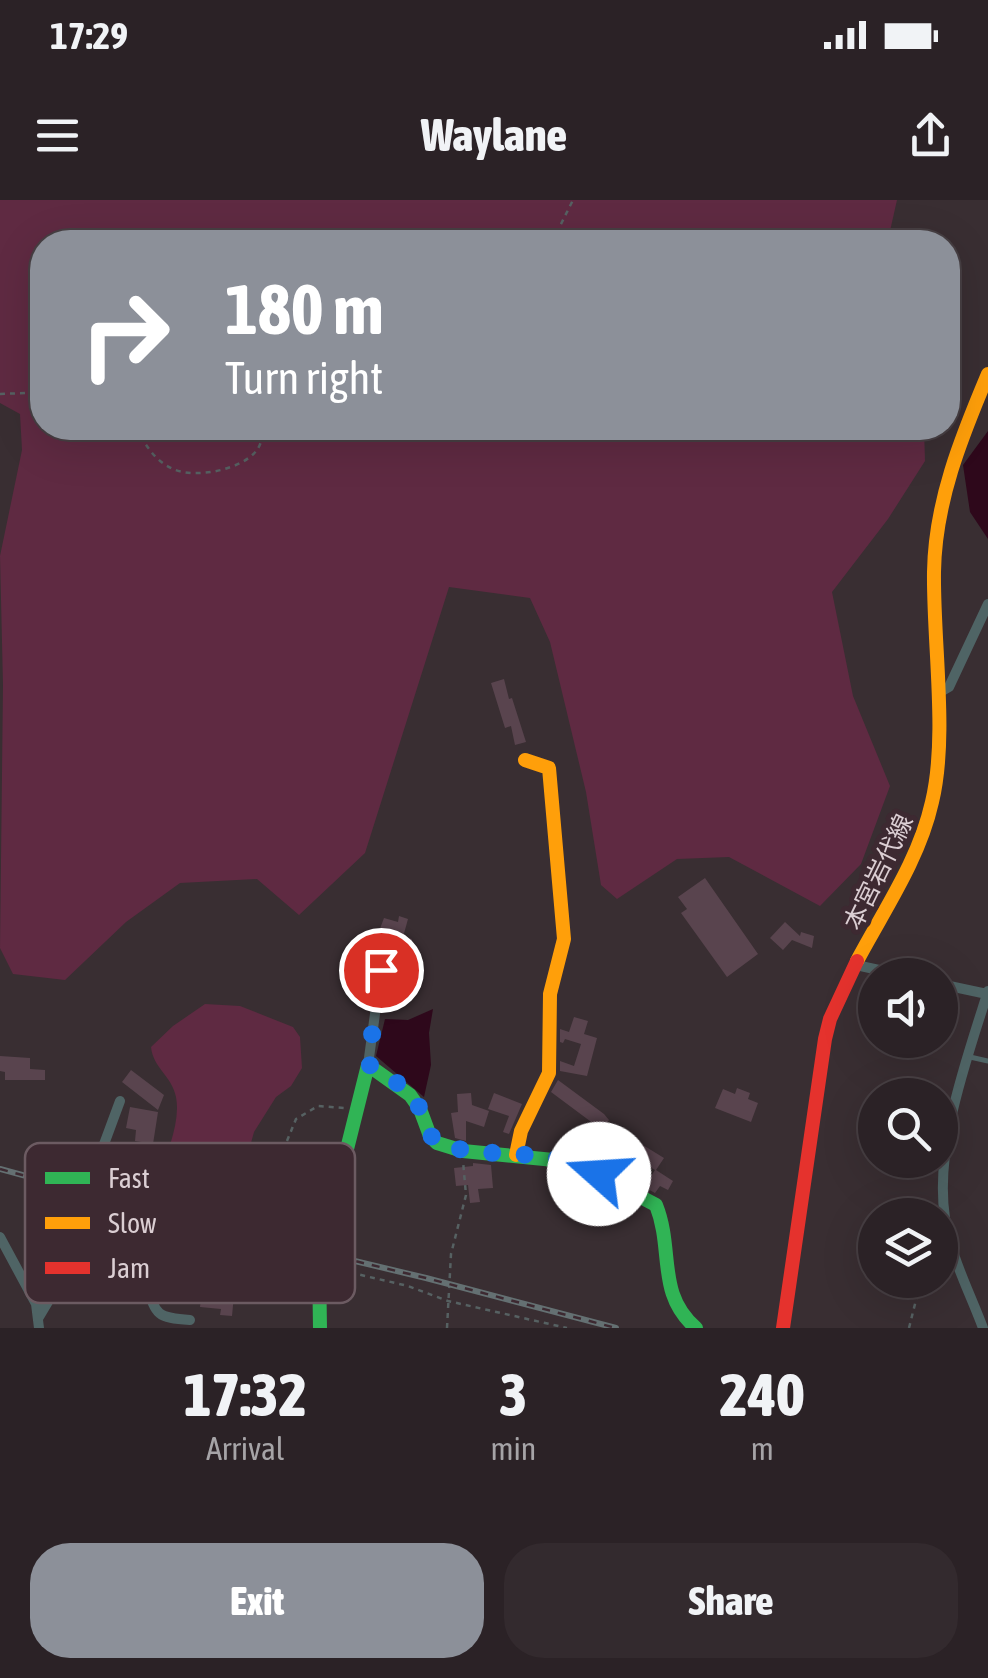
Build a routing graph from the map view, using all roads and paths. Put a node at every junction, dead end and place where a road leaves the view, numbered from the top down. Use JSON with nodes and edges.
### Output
{"nodes":[{"id":1,"x":573,"y":200,"type":"edge"},
{"id":2,"x":558,"y":230,"type":"edge"},
{"id":3,"x":988,"y":374,"type":"edge"},
{"id":4,"x":30,"y":390,"type":"edge"},
{"id":5,"x":0,"y":394,"type":"edge"},
{"id":6,"x":143,"y":440,"type":"edge"},
{"id":7,"x":261,"y":440,"type":"edge"},
{"id":8,"x":988,"y":604,"type":"edge"},
{"id":9,"x":937,"y":694,"type":"junction"},
{"id":10,"x":525,"y":760,"type":"dead end"},
{"id":11,"x":856,"y":966,"type":"joint"},
{"id":12,"x":381,"y":970,"type":"dead end"},
{"id":13,"x":958,"y":987,"type":"edge"},
{"id":14,"x":988,"y":992,"type":"edge"},
{"id":15,"x":970,"y":1057,"type":"junction"},
{"id":16,"x":988,"y":1061,"type":"edge"},
{"id":17,"x":368,"y":1064,"type":"junction"},
{"id":18,"x":120,"y":1102,"type":"dead end"},
{"id":19,"x":356,"y":1111,"type":"junction"},
{"id":20,"x":105,"y":1143,"type":"edge"},
{"id":21,"x":285,"y":1143,"type":"edge"},
{"id":22,"x":348,"y":1143,"type":"edge"},
{"id":23,"x":462,"y":1150,"type":"junction"},
{"id":24,"x":516,"y":1155,"type":"junction"},
{"id":25,"x":0,"y":1237,"type":"edge"},
{"id":26,"x":355,"y":1273,"type":"edge"},
{"id":27,"x":25,"y":1283,"type":"edge"},
{"id":28,"x":916,"y":1298,"type":"edge"},
{"id":29,"x":448,"y":1301,"type":"junction"},
{"id":30,"x":153,"y":1303,"type":"edge"},
{"id":31,"x":320,"y":1303,"type":"edge"},
{"id":32,"x":190,"y":1320,"type":"dead end"},
{"id":33,"x":320,"y":1328,"type":"edge"},
{"id":34,"x":447,"y":1328,"type":"edge"},
{"id":35,"x":568,"y":1328,"type":"edge"},
{"id":36,"x":696,"y":1328,"type":"edge"},
{"id":37,"x":783,"y":1328,"type":"edge"},
{"id":38,"x":908,"y":1328,"type":"edge"},
{"id":39,"x":983,"y":1328,"type":"edge"}],
"edges":[{"from":1,"to":2,"type":"path"},
{"from":3,"to":9,"type":"street","name":"本宮岩代線"},
{"from":4,"to":5,"type":"path"},
{"from":6,"to":7,"type":"path"},
{"from":8,"to":9,"type":"street"},
{"from":9,"to":11,"type":"street","name":"本宮岩代線"},
{"from":10,"to":24,"type":"street"},
{"from":11,"to":37,"type":"street","name":"本宮岩代線"},
{"from":12,"to":17,"type":"street"},
{"from":13,"to":14,"type":"street"},
{"from":14,"to":15,"type":"street"},
{"from":15,"to":16,"type":"lane"},
{"from":15,"to":39,"type":"street"},
{"from":17,"to":19,"type":"street"},
{"from":17,"to":23,"type":"street"},
{"from":18,"to":20,"type":"street"},
{"from":19,"to":21,"type":"path"},
{"from":19,"to":22,"type":"street"},
{"from":23,"to":24,"type":"street"},
{"from":23,"to":29,"type":"path"},
{"from":24,"to":36,"type":"street"},
{"from":25,"to":27,"type":"street"},
{"from":26,"to":29,"type":"path"},
{"from":28,"to":38,"type":"path"},
{"from":29,"to":34,"type":"path"},
{"from":29,"to":35,"type":"path"},
{"from":30,"to":32,"type":"street"},
{"from":31,"to":33,"type":"street"}]}
